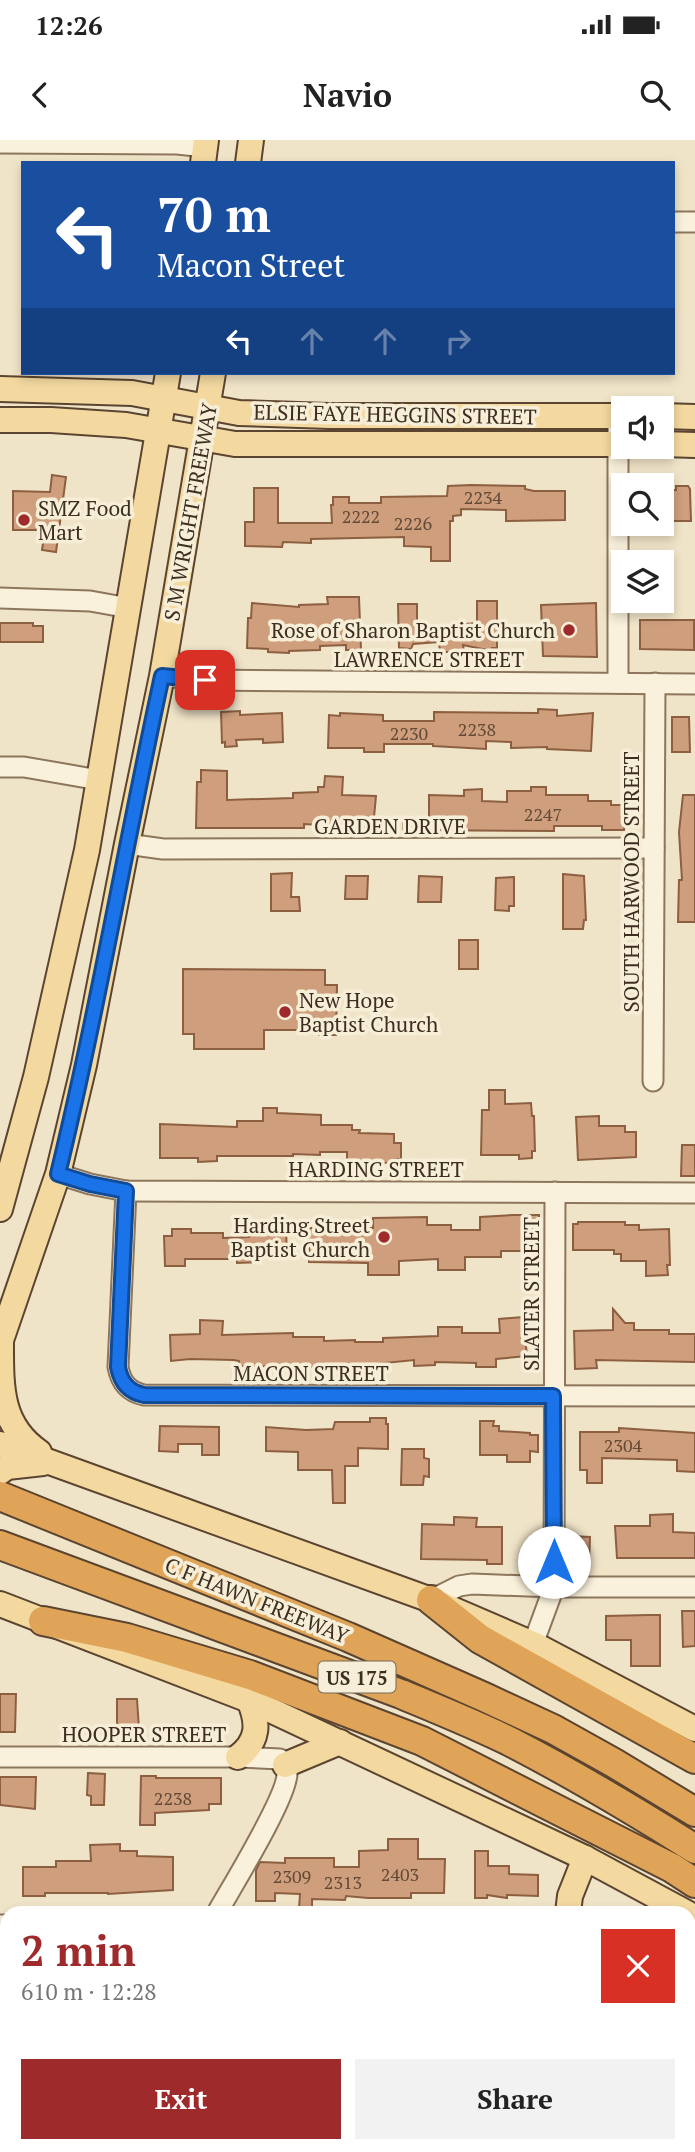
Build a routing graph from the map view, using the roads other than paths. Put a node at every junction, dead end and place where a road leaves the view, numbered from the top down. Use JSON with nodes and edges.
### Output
{"nodes":[{"id":1,"x":251,"y":140,"type":"edge"},
{"id":2,"x":0,"y":144,"type":"edge"},
{"id":3,"x":205,"y":150,"type":"edge"},
{"id":4,"x":248,"y":161,"type":"edge"},
{"id":5,"x":675,"y":222,"type":"edge"},
{"id":6,"x":695,"y":222,"type":"edge"},
{"id":7,"x":168,"y":375,"type":"edge"},
{"id":8,"x":213,"y":375,"type":"edge"},
{"id":9,"x":0,"y":389,"type":"edge"},
{"id":10,"x":163,"y":398,"type":"junction"},
{"id":11,"x":209,"y":407,"type":"junction"},
{"id":12,"x":611,"y":416,"type":"edge"},
{"id":13,"x":674,"y":416,"type":"edge"},
{"id":14,"x":695,"y":417,"type":"edge"},
{"id":15,"x":0,"y":420,"type":"edge"},
{"id":16,"x":159,"y":430,"type":"junction"},
{"id":17,"x":204,"y":438,"type":"junction"},
{"id":18,"x":611,"y":444,"type":"edge"},
{"id":19,"x":674,"y":444,"type":"edge"},
{"id":20,"x":695,"y":445,"type":"edge"},
{"id":21,"x":620,"y":459,"type":"edge"},
{"id":22,"x":0,"y":598,"type":"edge"},
{"id":23,"x":130,"y":608,"type":"junction"},
{"id":24,"x":162,"y":676,"type":"junction"},
{"id":25,"x":618,"y":683,"type":"junction"},
{"id":26,"x":655,"y":683,"type":"junction"},
{"id":27,"x":695,"y":684,"type":"edge"},
{"id":28,"x":0,"y":767,"type":"edge"},
{"id":29,"x":99,"y":780,"type":"junction"},
{"id":30,"x":127,"y":844,"type":"junction"},
{"id":31,"x":654,"y":848,"type":"junction"},
{"id":32,"x":653,"y":1081,"type":"dead end"},
{"id":33,"x":58,"y":1174,"type":"junction"},
{"id":34,"x":126,"y":1191,"type":"junction"},
{"id":35,"x":555,"y":1192,"type":"junction"},
{"id":36,"x":695,"y":1193,"type":"edge"},
{"id":37,"x":1,"y":1205,"type":"edge"},
{"id":38,"x":0,"y":1342,"type":"edge"},
{"id":39,"x":553,"y":1396,"type":"junction"},
{"id":40,"x":695,"y":1396,"type":"edge"},
{"id":41,"x":0,"y":1444,"type":"edge"},
{"id":42,"x":55,"y":1462,"type":"junction"},
{"id":43,"x":0,"y":1472,"type":"edge"},
{"id":44,"x":0,"y":1496,"type":"edge"},
{"id":45,"x":0,"y":1545,"type":"edge"},
{"id":46,"x":554,"y":1587,"type":"junction"},
{"id":47,"x":695,"y":1587,"type":"edge"},
{"id":48,"x":431,"y":1600,"type":"junction"},
{"id":49,"x":0,"y":1604,"type":"edge"},
{"id":50,"x":43,"y":1621,"type":"junction"},
{"id":51,"x":533,"y":1644,"type":"junction"},
{"id":52,"x":249,"y":1700,"type":"junction"},
{"id":53,"x":695,"y":1729,"type":"edge"},
{"id":54,"x":340,"y":1742,"type":"junction"},
{"id":55,"x":0,"y":1757,"type":"edge"},
{"id":56,"x":239,"y":1757,"type":"junction"},
{"id":57,"x":695,"y":1759,"type":"edge"},
{"id":58,"x":286,"y":1772,"type":"junction"},
{"id":59,"x":695,"y":1812,"type":"edge"},
{"id":60,"x":695,"y":1849,"type":"edge"},
{"id":61,"x":585,"y":1858,"type":"junction"},
{"id":62,"x":695,"y":1883,"type":"edge"},
{"id":63,"x":221,"y":1906,"type":"edge"},
{"id":64,"x":569,"y":1906,"type":"edge"},
{"id":65,"x":675,"y":1906,"type":"edge"}],
"edges":[{"from":1,"to":4,"type":"main road"},
{"from":2,"to":3,"type":"street"},
{"from":5,"to":6,"type":"street"},
{"from":7,"to":10,"type":"main road","name":"S M WRIGHT FREEWAY"},
{"from":8,"to":11,"type":"main road","name":"S M WRIGHT FREEWAY"},
{"from":9,"to":10,"type":"main road","name":"ELSIE FAYE HEGGINS STREET"},
{"from":10,"to":11,"type":"main road","name":"ELSIE FAYE HEGGINS STREET"},
{"from":10,"to":16,"type":"main road","name":"S M WRIGHT FREEWAY"},
{"from":11,"to":12,"type":"main road","name":"ELSIE FAYE HEGGINS STREET"},
{"from":11,"to":17,"type":"main road","name":"S M WRIGHT FREEWAY"},
{"from":13,"to":14,"type":"main road"},
{"from":15,"to":16,"type":"main road","name":"ELSIE FAYE HEGGINS STREET"},
{"from":16,"to":17,"type":"main road","name":"ELSIE FAYE HEGGINS STREET"},
{"from":16,"to":23,"type":"main road","name":"S M WRIGHT FREEWAY"},
{"from":17,"to":18,"type":"main road","name":"ELSIE FAYE HEGGINS STREET"},
{"from":17,"to":24,"type":"main road","name":"S M WRIGHT FREEWAY"},
{"from":19,"to":20,"type":"main road"},
{"from":21,"to":25,"type":"street"},
{"from":22,"to":23,"type":"street"},
{"from":23,"to":29,"type":"main road","name":"S M WRIGHT FREEWAY"},
{"from":24,"to":25,"type":"street","name":"LAWRENCE STREET"},
{"from":24,"to":30,"type":"main road","name":"S M WRIGHT FREEWAY"},
{"from":25,"to":26,"type":"street","name":"LAWRENCE STREET"},
{"from":26,"to":27,"type":"street","name":"LAWRENCE STREET"},
{"from":26,"to":31,"type":"street","name":"SOUTH HARWOOD STREET"},
{"from":28,"to":29,"type":"street"},
{"from":29,"to":37,"type":"main road","name":"S M WRIGHT FREEWAY"},
{"from":30,"to":31,"type":"street","name":"GARDEN DRIVE"},
{"from":30,"to":33,"type":"main road","name":"S M WRIGHT FREEWAY"},
{"from":31,"to":32,"type":"street","name":"SOUTH HARWOOD STREET"},
{"from":33,"to":34,"type":"street","name":"HARDING STREET"},
{"from":33,"to":38,"type":"main road","name":"S M WRIGHT FREEWAY"},
{"from":34,"to":35,"type":"street","name":"HARDING STREET"},
{"from":34,"to":39,"type":"street","name":"MACON STREET"},
{"from":35,"to":36,"type":"street","name":"HARDING STREET"},
{"from":35,"to":39,"type":"street","name":"SLATER STREET"},
{"from":38,"to":42,"type":"main road","name":"S M WRIGHT FREEWAY"},
{"from":39,"to":40,"type":"street","name":"MACON STREET"},
{"from":39,"to":46,"type":"street","name":"SLATER STREET"},
{"from":41,"to":42,"type":"main road"},
{"from":42,"to":43,"type":"main road"},
{"from":42,"to":48,"type":"main road"},
{"from":44,"to":59,"type":"highway","name":"C F HAWN FREEWAY","number":"US 175"},
{"from":45,"to":60,"type":"highway","name":"C F HAWN FREEWAY","number":"US 175"},
{"from":46,"to":47,"type":"street"},
{"from":46,"to":48,"type":"street"},
{"from":46,"to":51,"type":"street","name":"SLATER STREET"},
{"from":48,"to":51,"type":"main road"},
{"from":48,"to":57,"type":"highway"},
{"from":49,"to":50,"type":"main road"},
{"from":50,"to":52,"type":"main road"},
{"from":50,"to":62,"type":"highway"},
{"from":51,"to":53,"type":"main road"},
{"from":52,"to":54,"type":"main road"},
{"from":52,"to":56,"type":"main road"},
{"from":54,"to":58,"type":"main road"},
{"from":54,"to":61,"type":"main road"},
{"from":55,"to":56,"type":"street","name":"HOOPER STREET"},
{"from":56,"to":58,"type":"street","name":"HOOPER STREET"},
{"from":58,"to":63,"type":"street"},
{"from":61,"to":64,"type":"main road"},
{"from":61,"to":65,"type":"main road"}]}
